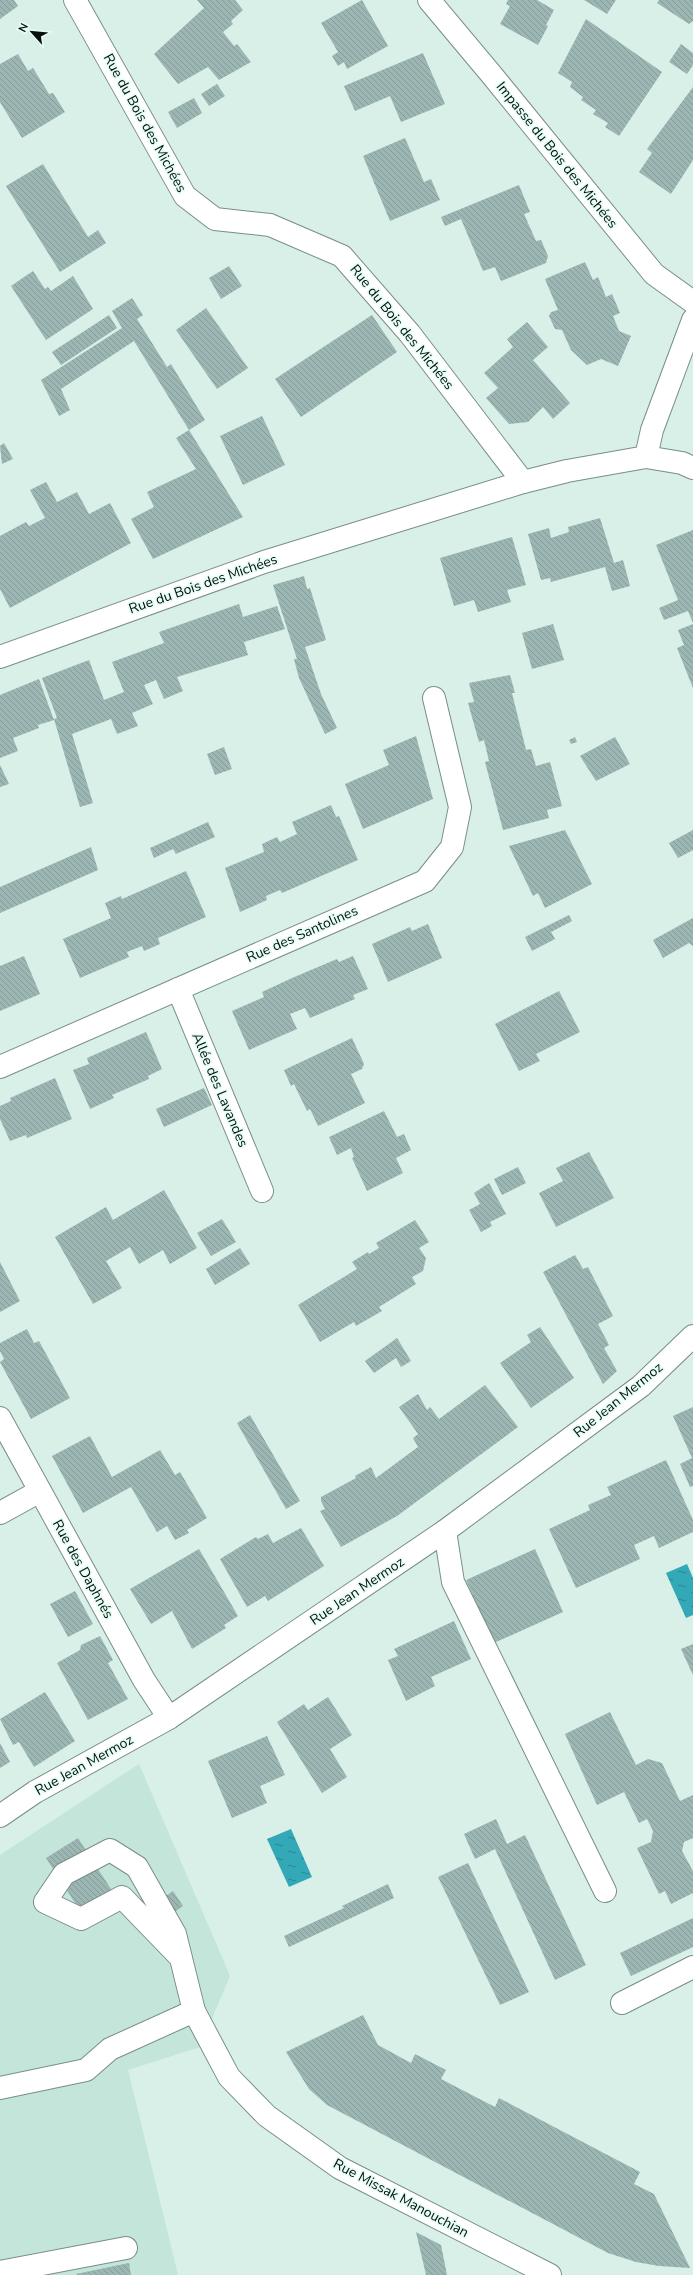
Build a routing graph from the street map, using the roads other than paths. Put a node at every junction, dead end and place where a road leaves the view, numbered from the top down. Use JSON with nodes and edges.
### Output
{"nodes":[{"id":1,"x":429,"y":0,"type":"edge"},
{"id":2,"x":76,"y":2,"type":"edge"},
{"id":3,"x":693,"y":302,"type":"edge"},
{"id":4,"x":693,"y":320,"type":"edge"},
{"id":5,"x":646,"y":457,"type":"junction"},
{"id":6,"x":693,"y":468,"type":"edge"},
{"id":7,"x":524,"y":482,"type":"junction"},
{"id":8,"x":0,"y":657,"type":"edge"},
{"id":9,"x":434,"y":698,"type":"dead end"},
{"id":10,"x":178,"y":989,"type":"junction"},
{"id":11,"x":0,"y":1067,"type":"edge"},
{"id":12,"x":262,"y":1191,"type":"dead end"},
{"id":13,"x":693,"y":1336,"type":"edge"},
{"id":14,"x":0,"y":1418,"type":"edge"},
{"id":15,"x":40,"y":1491,"type":"junction"},
{"id":16,"x":0,"y":1513,"type":"edge"},
{"id":17,"x":446,"y":1531,"type":"junction"},
{"id":18,"x":169,"y":1718,"type":"junction"},
{"id":19,"x":0,"y":1816,"type":"edge"},
{"id":20,"x":605,"y":1891,"type":"dead end"},
{"id":21,"x":181,"y":1958,"type":"junction"},
{"id":22,"x":693,"y":1967,"type":"edge"},
{"id":23,"x":622,"y":2002,"type":"dead end"},
{"id":24,"x":194,"y":2011,"type":"junction"},
{"id":25,"x":0,"y":2088,"type":"edge"},
{"id":26,"x":126,"y":2248,"type":"dead end"},
{"id":27,"x":0,"y":2272,"type":"edge"},
{"id":28,"x":550,"y":2275,"type":"edge"}],
"edges":[{"from":1,"to":3,"type":"street","name":"Impasse du Bois des Michées"},
{"from":2,"to":7,"type":"street","name":"Rue du Bois des Michées"},
{"from":4,"to":5,"type":"street"},
{"from":5,"to":6,"type":"street","name":"Rue du Bois des Michées"},
{"from":5,"to":7,"type":"street","name":"Rue du Bois des Michées"},
{"from":7,"to":8,"type":"street","name":"Rue du Bois des Michées"},
{"from":9,"to":10,"type":"street","name":"Rue des Santolines"},
{"from":10,"to":11,"type":"street","name":"Rue des Santolines"},
{"from":10,"to":12,"type":"street","name":"Allée des Lavandes"},
{"from":13,"to":17,"type":"street","name":"Rue Jean Mermoz"},
{"from":14,"to":15,"type":"street","name":"Rue des Daphnés"},
{"from":15,"to":16,"type":"street"},
{"from":15,"to":18,"type":"street","name":"Rue des Daphnés"},
{"from":17,"to":18,"type":"street","name":"Rue Jean Mermoz"},
{"from":17,"to":20,"type":"street"},
{"from":18,"to":19,"type":"street","name":"Rue Jean Mermoz"},
{"from":21,"to":21,"type":"street","name":"Rue Missak Manouchian"},
{"from":21,"to":24,"type":"street","name":"Rue Missak Manouchian"},
{"from":22,"to":23,"type":"street"},
{"from":24,"to":25,"type":"street"},
{"from":24,"to":28,"type":"street","name":"Rue Missak Manouchian"},
{"from":26,"to":27,"type":"street"}]}
